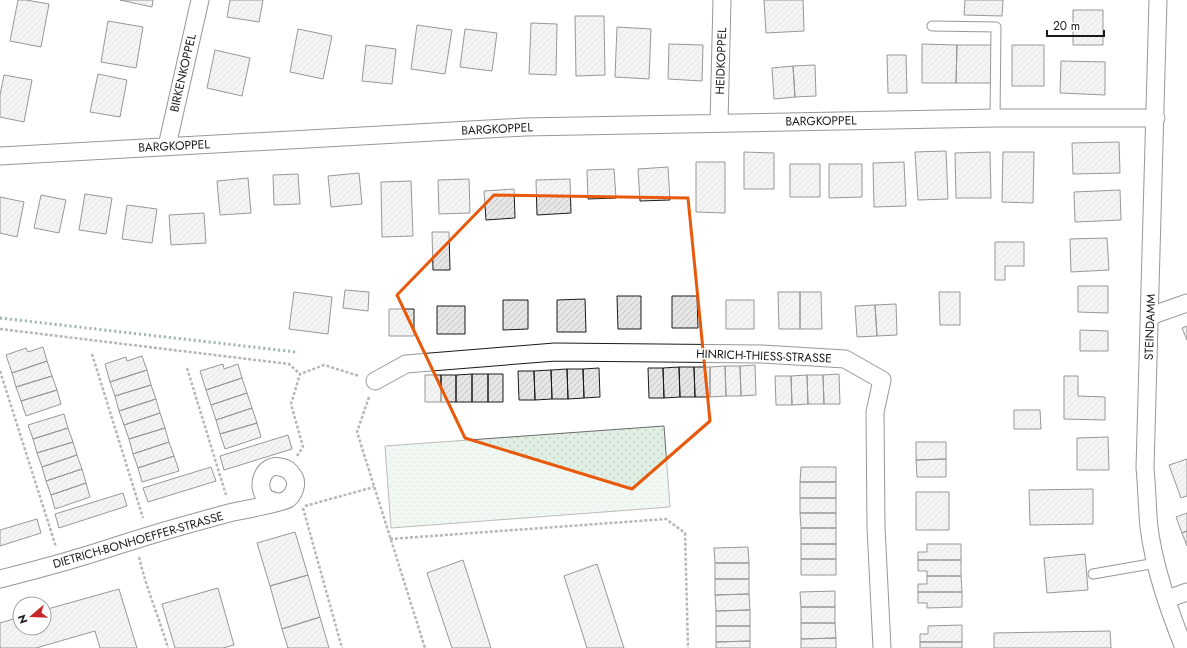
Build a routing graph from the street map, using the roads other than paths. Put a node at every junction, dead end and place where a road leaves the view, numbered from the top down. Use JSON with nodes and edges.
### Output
{"nodes":[{"id":1,"x":200,"y":0,"type":"edge"},
{"id":2,"x":722,"y":0,"type":"edge"},
{"id":3,"x":1158,"y":0,"type":"edge"},
{"id":4,"x":932,"y":26,"type":"dead end"},
{"id":5,"x":995,"y":118,"type":"junction"},
{"id":6,"x":1156,"y":118,"type":"junction"},
{"id":7,"x":719,"y":123,"type":"junction"},
{"id":8,"x":167,"y":146,"type":"junction"},
{"id":9,"x":0,"y":156,"type":"edge"},
{"id":10,"x":1187,"y":302,"type":"edge"},
{"id":11,"x":1150,"y":316,"type":"junction"},
{"id":12,"x":375,"y":381,"type":"road end"},
{"id":13,"x":283,"y":501,"type":"junction"},
{"id":14,"x":1156,"y":563,"type":"junction"},
{"id":15,"x":1093,"y":574,"type":"dead end"},
{"id":16,"x":0,"y":579,"type":"edge"},
{"id":17,"x":1187,"y":592,"type":"edge"},
{"id":18,"x":1167,"y":599,"type":"junction"},
{"id":19,"x":882,"y":648,"type":"edge"},
{"id":20,"x":1184,"y":648,"type":"edge"}],
"edges":[{"from":1,"to":8,"type":"street","name":"BIRKENKOPPEL"},
{"from":2,"to":7,"type":"street","name":"HEIDKOPPEL"},
{"from":3,"to":6,"type":"street","name":"STEINDAMM"},
{"from":4,"to":5,"type":"lane"},
{"from":5,"to":6,"type":"street","name":"BARGKOPPEL"},
{"from":5,"to":7,"type":"street","name":"BARGKOPPEL"},
{"from":6,"to":11,"type":"street","name":"STEINDAMM"},
{"from":7,"to":8,"type":"street","name":"BARGKOPPEL"},
{"from":8,"to":9,"type":"street","name":"BARGKOPPEL"},
{"from":10,"to":11,"type":"street"},
{"from":11,"to":14,"type":"street","name":"STEINDAMM"},
{"from":12,"to":19,"type":"street","name":"HINRICH-THIESS-STRASSE"},
{"from":13,"to":13,"type":"street"},
{"from":13,"to":16,"type":"street","name":"DIETRICH-BONHOEFFER-STRASSE"},
{"from":14,"to":15,"type":"lane"},
{"from":14,"to":18,"type":"street","name":"STEINDAMM"},
{"from":17,"to":18,"type":"street"},
{"from":18,"to":20,"type":"street","name":"STEINDAMM"}]}
